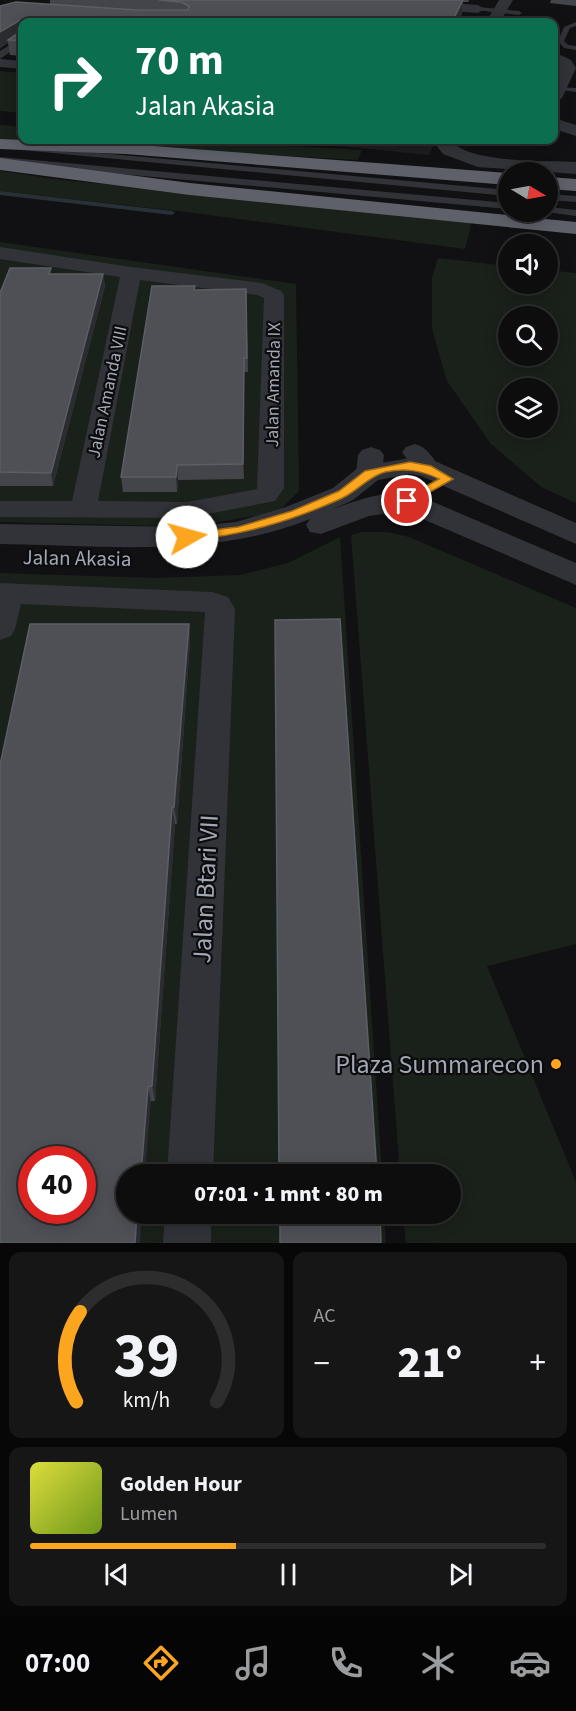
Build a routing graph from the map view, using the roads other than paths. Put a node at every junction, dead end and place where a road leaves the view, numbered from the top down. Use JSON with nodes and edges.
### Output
{"nodes":[{"id":1,"x":359,"y":0,"type":"edge"},
{"id":2,"x":478,"y":9,"type":"joint"},
{"id":3,"x":500,"y":11,"type":"edge"},
{"id":4,"x":518,"y":12,"type":"edge"},
{"id":5,"x":576,"y":24,"type":"edge"},
{"id":6,"x":18,"y":43,"type":"edge"},
{"id":7,"x":576,"y":48,"type":"edge"},
{"id":8,"x":0,"y":56,"type":"edge"},
{"id":9,"x":558,"y":59,"type":"edge"},
{"id":10,"x":0,"y":63,"type":"edge"},
{"id":11,"x":18,"y":65,"type":"edge"},
{"id":12,"x":558,"y":88,"type":"edge"},
{"id":13,"x":576,"y":90,"type":"edge"},
{"id":14,"x":558,"y":93,"type":"edge"},
{"id":15,"x":558,"y":115,"type":"edge"},
{"id":16,"x":576,"y":120,"type":"edge"},
{"id":17,"x":558,"y":124,"type":"edge"},
{"id":18,"x":576,"y":131,"type":"edge"},
{"id":19,"x":444,"y":144,"type":"edge"},
{"id":20,"x":0,"y":145,"type":"edge"},
{"id":21,"x":0,"y":162,"type":"edge"},
{"id":22,"x":576,"y":168,"type":"edge"},
{"id":23,"x":498,"y":178,"type":"edge"},
{"id":24,"x":558,"y":184,"type":"edge"},
{"id":25,"x":576,"y":185,"type":"edge"},
{"id":26,"x":498,"y":192,"type":"edge"},
{"id":27,"x":558,"y":197,"type":"edge"},
{"id":28,"x":576,"y":199,"type":"edge"},
{"id":29,"x":498,"y":205,"type":"edge"},
{"id":30,"x":558,"y":211,"type":"edge"},
{"id":31,"x":576,"y":213,"type":"edge"},
{"id":32,"x":576,"y":228,"type":"edge"},
{"id":33,"x":0,"y":253,"type":"edge"},
{"id":34,"x":131,"y":273,"type":"junction"},
{"id":35,"x":430,"y":466,"type":"junction"},
{"id":36,"x":352,"y":501,"type":"junction"},
{"id":37,"x":407,"y":501,"type":"junction"},
{"id":38,"x":0,"y":508,"type":"edge"},
{"id":39,"x":83,"y":511,"type":"junction"},
{"id":40,"x":0,"y":534,"type":"edge"},
{"id":41,"x":576,"y":534,"type":"edge"},
{"id":42,"x":0,"y":556,"type":"edge"},
{"id":43,"x":576,"y":575,"type":"edge"},
{"id":44,"x":5,"y":593,"type":"edge"},
{"id":45,"x":0,"y":628,"type":"edge"},
{"id":46,"x":191,"y":1164,"type":"edge"},
{"id":47,"x":188,"y":1224,"type":"edge"},
{"id":48,"x":187,"y":1243,"type":"edge"}],
"edges":[{"from":1,"to":2,"type":"street"},
{"from":2,"to":3,"type":"lane"},
{"from":3,"to":4,"type":"lane"},
{"from":5,"to":7,"type":"lane"},
{"from":6,"to":8,"type":"street"},
{"from":9,"to":12,"type":"street"},
{"from":10,"to":11,"type":"street"},
{"from":13,"to":14,"type":"lane"},
{"from":15,"to":16,"type":"street"},
{"from":17,"to":18,"type":"street"},
{"from":19,"to":22,"type":"street"},
{"from":20,"to":23,"type":"highway"},
{"from":20,"to":26,"type":"lane"},
{"from":21,"to":29,"type":"lane"},
{"from":21,"to":32,"type":"highway"},
{"from":24,"to":25,"type":"highway"},
{"from":27,"to":28,"type":"lane"},
{"from":30,"to":31,"type":"lane"},
{"from":33,"to":34,"type":"street"},
{"from":34,"to":39,"type":"street","name":"Jalan Amanda VIII"},
{"from":34,"to":39,"type":"street","name":"Jalan Amanda IX"},
{"from":35,"to":36,"type":"street","name":"Jalan Akasia"},
{"from":35,"to":37,"type":"street","name":"Jalan Akasia"},
{"from":35,"to":41,"type":"street","name":"Jalan Akasia"},
{"from":36,"to":37,"type":"street","name":"Jalan Akasia"},
{"from":36,"to":40,"type":"street","name":"Jalan Akasia"},
{"from":36,"to":42,"type":"street","name":"Jalan Akasia"},
{"from":37,"to":43,"type":"street"},
{"from":38,"to":39,"type":"street"},
{"from":44,"to":45,"type":"street"},
{"from":44,"to":46,"type":"street","name":"Jalan Btari VII"},
{"from":47,"to":48,"type":"street"}]}
